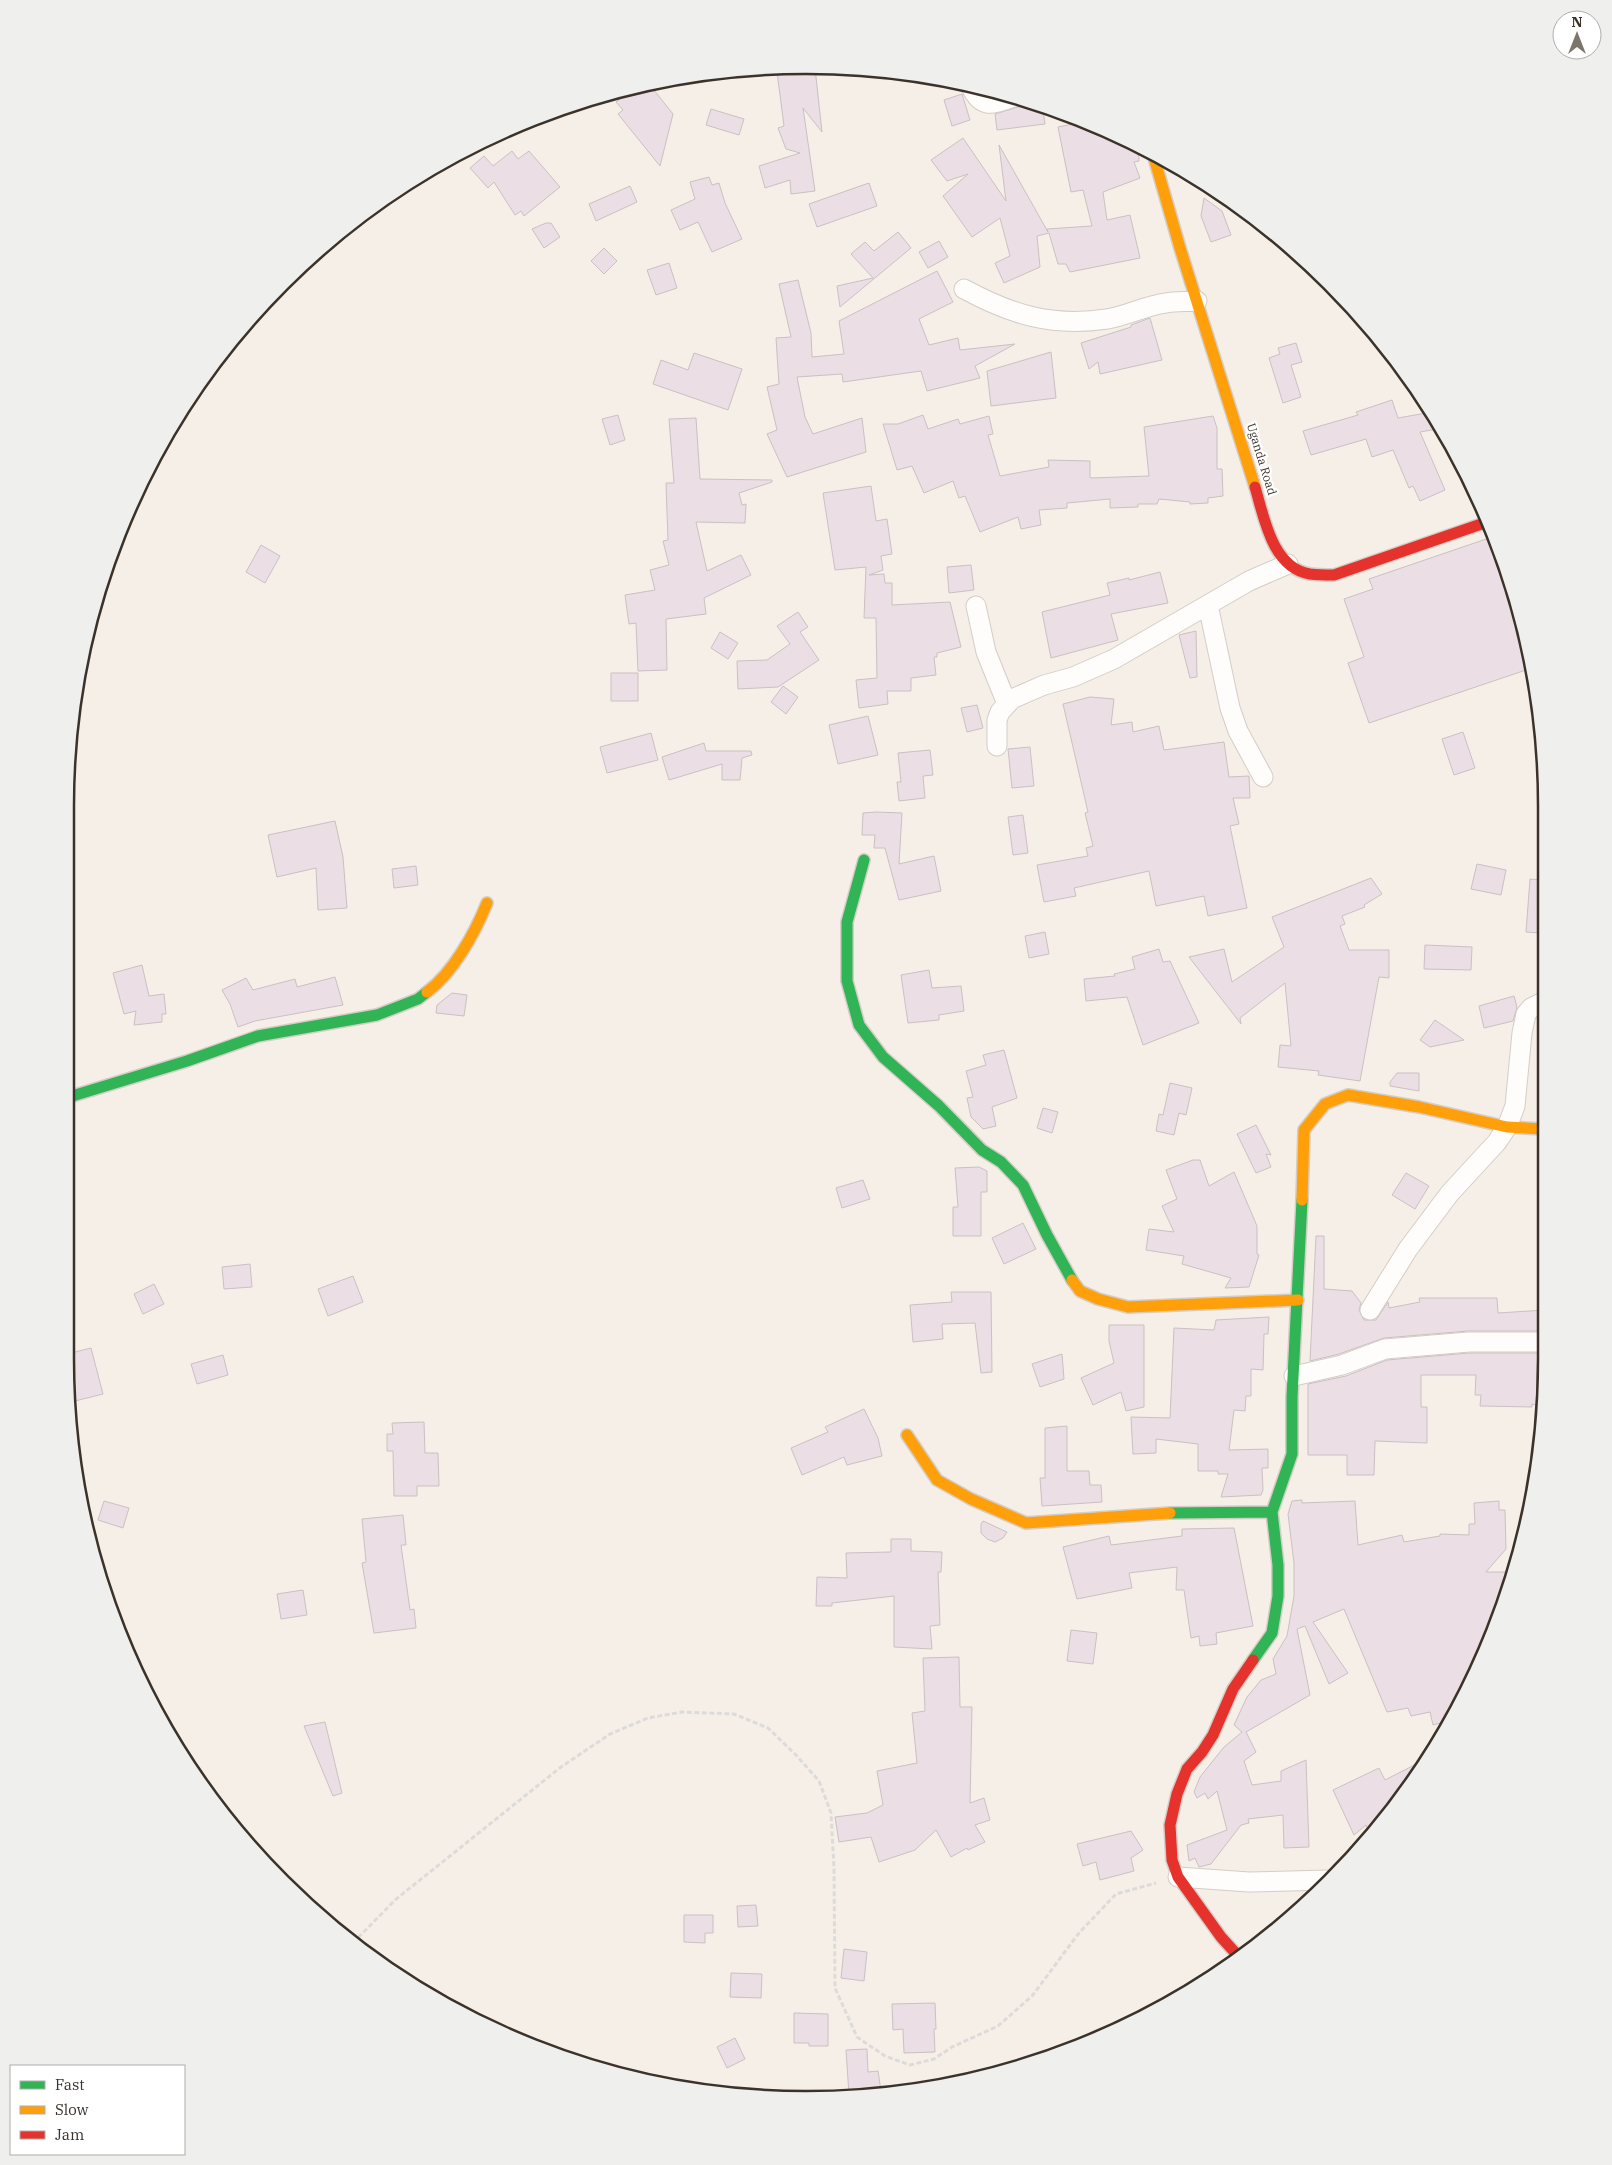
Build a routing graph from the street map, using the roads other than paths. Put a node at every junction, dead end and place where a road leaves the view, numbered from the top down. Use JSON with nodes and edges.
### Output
{"nodes":[{"id":1,"x":975,"y":94,"type":"edge"},
{"id":2,"x":1001,"y":101,"type":"edge"},
{"id":3,"x":1156,"y":163,"type":"edge"},
{"id":4,"x":964,"y":289,"type":"dead end"},
{"id":5,"x":1197,"y":301,"type":"junction"},
{"id":6,"x":1482,"y":524,"type":"edge"},
{"id":7,"x":1288,"y":564,"type":"junction"},
{"id":8,"x":1208,"y":605,"type":"junction"},
{"id":9,"x":976,"y":606,"type":"dead end"},
{"id":10,"x":1008,"y":704,"type":"junction"},
{"id":11,"x":997,"y":746,"type":"dead end"},
{"id":12,"x":1263,"y":777,"type":"dead end"},
{"id":13,"x":864,"y":860,"type":"dead end"},
{"id":14,"x":486,"y":903,"type":"dead end"},
{"id":15,"x":1538,"y":1005,"type":"edge"},
{"id":16,"x":74,"y":1095,"type":"edge"},
{"id":17,"x":1508,"y":1126,"type":"junction"},
{"id":18,"x":1538,"y":1128,"type":"edge"},
{"id":19,"x":1298,"y":1300,"type":"junction"},
{"id":20,"x":1370,"y":1310,"type":"dead end"},
{"id":21,"x":1538,"y":1342,"type":"edge"},
{"id":22,"x":1294,"y":1376,"type":"junction"},
{"id":23,"x":907,"y":1435,"type":"dead end"},
{"id":24,"x":1272,"y":1512,"type":"junction"},
{"id":25,"x":1178,"y":1877,"type":"junction"},
{"id":26,"x":1321,"y":1880,"type":"edge"},
{"id":27,"x":1235,"y":1952,"type":"edge"}],
"edges":[{"from":1,"to":2,"type":"street"},
{"from":3,"to":5,"type":"street","name":"Uganda Road"},
{"from":4,"to":5,"type":"street"},
{"from":5,"to":7,"type":"street","name":"Uganda Road"},
{"from":6,"to":7,"type":"street"},
{"from":7,"to":8,"type":"street"},
{"from":8,"to":10,"type":"street"},
{"from":8,"to":12,"type":"street"},
{"from":9,"to":10,"type":"street"},
{"from":10,"to":11,"type":"street"},
{"from":13,"to":19,"type":"street"},
{"from":14,"to":16,"type":"street"},
{"from":15,"to":17,"type":"street"},
{"from":17,"to":18,"type":"street"},
{"from":17,"to":19,"type":"street"},
{"from":17,"to":20,"type":"street"},
{"from":19,"to":22,"type":"street"},
{"from":21,"to":22,"type":"street"},
{"from":22,"to":24,"type":"street"},
{"from":23,"to":24,"type":"street"},
{"from":24,"to":25,"type":"street"},
{"from":25,"to":26,"type":"street"},
{"from":25,"to":27,"type":"street"}]}
